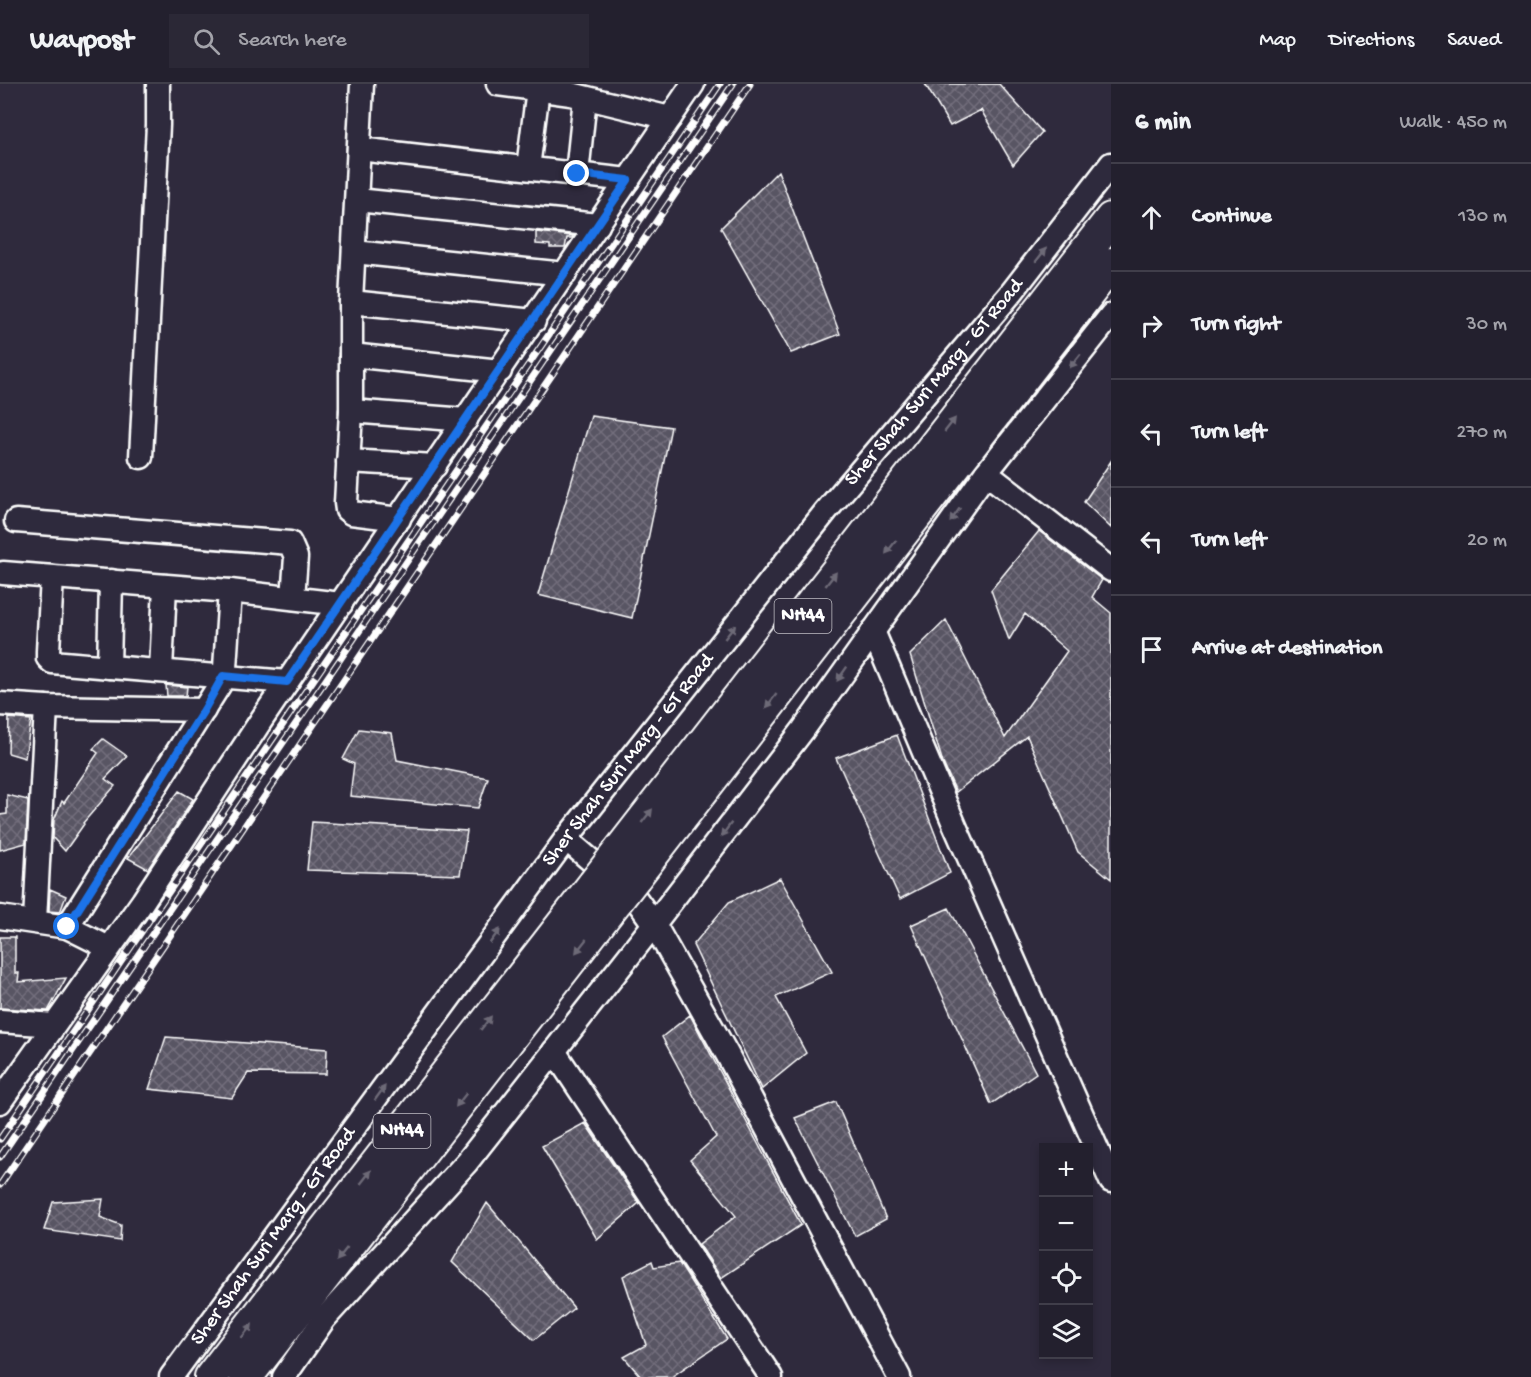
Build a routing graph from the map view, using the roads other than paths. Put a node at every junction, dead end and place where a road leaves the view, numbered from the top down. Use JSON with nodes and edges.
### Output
{"nodes":[{"id":1,"x":158,"y":84,"type":"edge"},
{"id":2,"x":362,"y":84,"type":"edge"},
{"id":3,"x":498,"y":84,"type":"edge"},
{"id":4,"x":693,"y":84,"type":"edge"},
{"id":5,"x":538,"y":89,"type":"junction"},
{"id":6,"x":575,"y":92,"type":"edge"},
{"id":7,"x":670,"y":118,"type":"junction"},
{"id":8,"x":359,"y":149,"type":"junction"},
{"id":9,"x":1111,"y":164,"type":"edge"},
{"id":10,"x":528,"y":168,"type":"junction"},
{"id":11,"x":577,"y":174,"type":"junction"},
{"id":12,"x":628,"y":180,"type":"junction"},
{"id":13,"x":357,"y":200,"type":"junction"},
{"id":14,"x":1111,"y":219,"type":"edge"},
{"id":15,"x":597,"y":225,"type":"junction"},
{"id":16,"x":354,"y":252,"type":"junction"},
{"id":17,"x":1111,"y":264,"type":"edge"},
{"id":18,"x":565,"y":274,"type":"junction"},
{"id":19,"x":351,"y":302,"type":"junction"},
{"id":20,"x":1111,"y":315,"type":"edge"},
{"id":21,"x":534,"y":321,"type":"junction"},
{"id":22,"x":351,"y":355,"type":"junction"},
{"id":23,"x":500,"y":370,"type":"junction"},
{"id":24,"x":351,"y":411,"type":"junction"},
{"id":25,"x":466,"y":420,"type":"junction"},
{"id":26,"x":141,"y":458,"type":"dead end"},
{"id":27,"x":348,"y":461,"type":"junction"},
{"id":28,"x":435,"y":466,"type":"junction"},
{"id":29,"x":986,"y":472,"type":"junction"},
{"id":30,"x":399,"y":519,"type":"junction"},
{"id":31,"x":16,"y":521,"type":"dead end"},
{"id":32,"x":1111,"y":570,"type":"edge"},
{"id":33,"x":3,"y":573,"type":"dead end"},
{"id":34,"x":52,"y":577,"type":"junction"},
{"id":35,"x":111,"y":581,"type":"junction"},
{"id":36,"x":165,"y":586,"type":"junction"},
{"id":37,"x":230,"y":591,"type":"junction"},
{"id":38,"x":292,"y":598,"type":"junction"},
{"id":39,"x":341,"y":604,"type":"junction"},
{"id":40,"x":873,"y":631,"type":"junction"},
{"id":41,"x":109,"y":667,"type":"junction"},
{"id":42,"x":161,"y":670,"type":"junction"},
{"id":43,"x":223,"y":676,"type":"junction"},
{"id":44,"x":287,"y":682,"type":"junction"},
{"id":45,"x":0,"y":704,"type":"edge"},
{"id":46,"x":46,"y":707,"type":"junction"},
{"id":47,"x":204,"y":710,"type":"junction"},
{"id":48,"x":566,"y":839,"type":"junction"},
{"id":49,"x":614,"y":881,"type":"junction"},
{"id":50,"x":0,"y":917,"type":"edge"},
{"id":51,"x":35,"y":921,"type":"junction"},
{"id":52,"x":654,"y":924,"type":"junction"},
{"id":53,"x":67,"y":927,"type":"junction"},
{"id":54,"x":109,"y":948,"type":"junction"},
{"id":55,"x":0,"y":1021,"type":"edge"},
{"id":56,"x":54,"y":1025,"type":"junction"},
{"id":57,"x":554,"y":1051,"type":"junction"},
{"id":58,"x":0,"y":1102,"type":"edge"},
{"id":59,"x":1111,"y":1181,"type":"edge"},
{"id":60,"x":171,"y":1377,"type":"edge"},
{"id":61,"x":211,"y":1377,"type":"edge"},
{"id":62,"x":246,"y":1377,"type":"edge"},
{"id":63,"x":285,"y":1377,"type":"edge"},
{"id":64,"x":771,"y":1377,"type":"edge"},
{"id":65,"x":899,"y":1377,"type":"edge"}],
"edges":[{"from":1,"to":26,"type":"street"},
{"from":2,"to":8,"type":"street"},
{"from":3,"to":5,"type":"street"},
{"from":4,"to":7,"type":"street"},
{"from":5,"to":6,"type":"street"},
{"from":5,"to":10,"type":"street"},
{"from":6,"to":7,"type":"street"},
{"from":6,"to":11,"type":"street"},
{"from":7,"to":12,"type":"street"},
{"from":8,"to":10,"type":"street"},
{"from":8,"to":13,"type":"street"},
{"from":48,"to":9,"type":"street","name":"Sher Shah Suri Marg - GT Road","one_way":true},
{"from":10,"to":11,"type":"street"},
{"from":11,"to":12,"type":"street"},
{"from":12,"to":15,"type":"street"},
{"from":13,"to":15,"type":"street"},
{"from":13,"to":16,"type":"street"},
{"from":49,"to":14,"type":"highway","name":"Sher Shah Suri Marg - GT Road","number":"NH44","one_way":true},
{"from":15,"to":18,"type":"street"},
{"from":16,"to":18,"type":"street"},
{"from":16,"to":19,"type":"street"},
{"from":17,"to":49,"type":"highway","name":"Sher Shah Suri Marg - GT Road","number":"NH44","one_way":true},
{"from":18,"to":21,"type":"street"},
{"from":19,"to":21,"type":"street"},
{"from":19,"to":22,"type":"street"},
{"from":20,"to":29,"type":"street","one_way":true},
{"from":21,"to":23,"type":"street"},
{"from":22,"to":23,"type":"street"},
{"from":22,"to":24,"type":"street"},
{"from":23,"to":25,"type":"street"},
{"from":24,"to":25,"type":"street"},
{"from":24,"to":27,"type":"street"},
{"from":25,"to":28,"type":"street"},
{"from":27,"to":28,"type":"street"},
{"from":27,"to":30,"type":"street"},
{"from":28,"to":30,"type":"street"},
{"from":29,"to":32,"type":"street"},
{"from":29,"to":40,"type":"street","one_way":true},
{"from":30,"to":39,"type":"street"},
{"from":31,"to":38,"type":"street"},
{"from":33,"to":34,"type":"street"},
{"from":34,"to":35,"type":"street"},
{"from":34,"to":41,"type":"street"},
{"from":35,"to":36,"type":"street"},
{"from":35,"to":41,"type":"street"},
{"from":36,"to":37,"type":"street"},
{"from":36,"to":42,"type":"street"},
{"from":37,"to":38,"type":"street"},
{"from":37,"to":43,"type":"street"},
{"from":38,"to":39,"type":"street"},
{"from":39,"to":44,"type":"street"},
{"from":40,"to":52,"type":"street","one_way":true},
{"from":40,"to":59,"type":"street"},
{"from":41,"to":42,"type":"street"},
{"from":42,"to":43,"type":"street"},
{"from":43,"to":44,"type":"street"},
{"from":43,"to":47,"type":"street"},
{"from":44,"to":54,"type":"street"},
{"from":45,"to":46,"type":"street"},
{"from":46,"to":47,"type":"street"},
{"from":46,"to":51,"type":"street"},
{"from":47,"to":53,"type":"street"},
{"from":48,"to":52,"type":"street"},
{"from":60,"to":48,"type":"street","name":"Sher Shah Suri Marg - GT Road","one_way":true},
{"from":61,"to":49,"type":"highway","name":"Sher Shah Suri Marg - GT Road","number":"NH44","one_way":true},
{"from":49,"to":62,"type":"highway","name":"Sher Shah Suri Marg - GT Road","number":"NH44","one_way":true},
{"from":50,"to":51,"type":"street"},
{"from":51,"to":53,"type":"street"},
{"from":52,"to":57,"type":"street"},
{"from":52,"to":65,"type":"street"},
{"from":53,"to":54,"type":"street"},
{"from":54,"to":56,"type":"street"},
{"from":55,"to":56,"type":"street"},
{"from":56,"to":58,"type":"street"},
{"from":57,"to":63,"type":"street"},
{"from":57,"to":64,"type":"street"}]}
